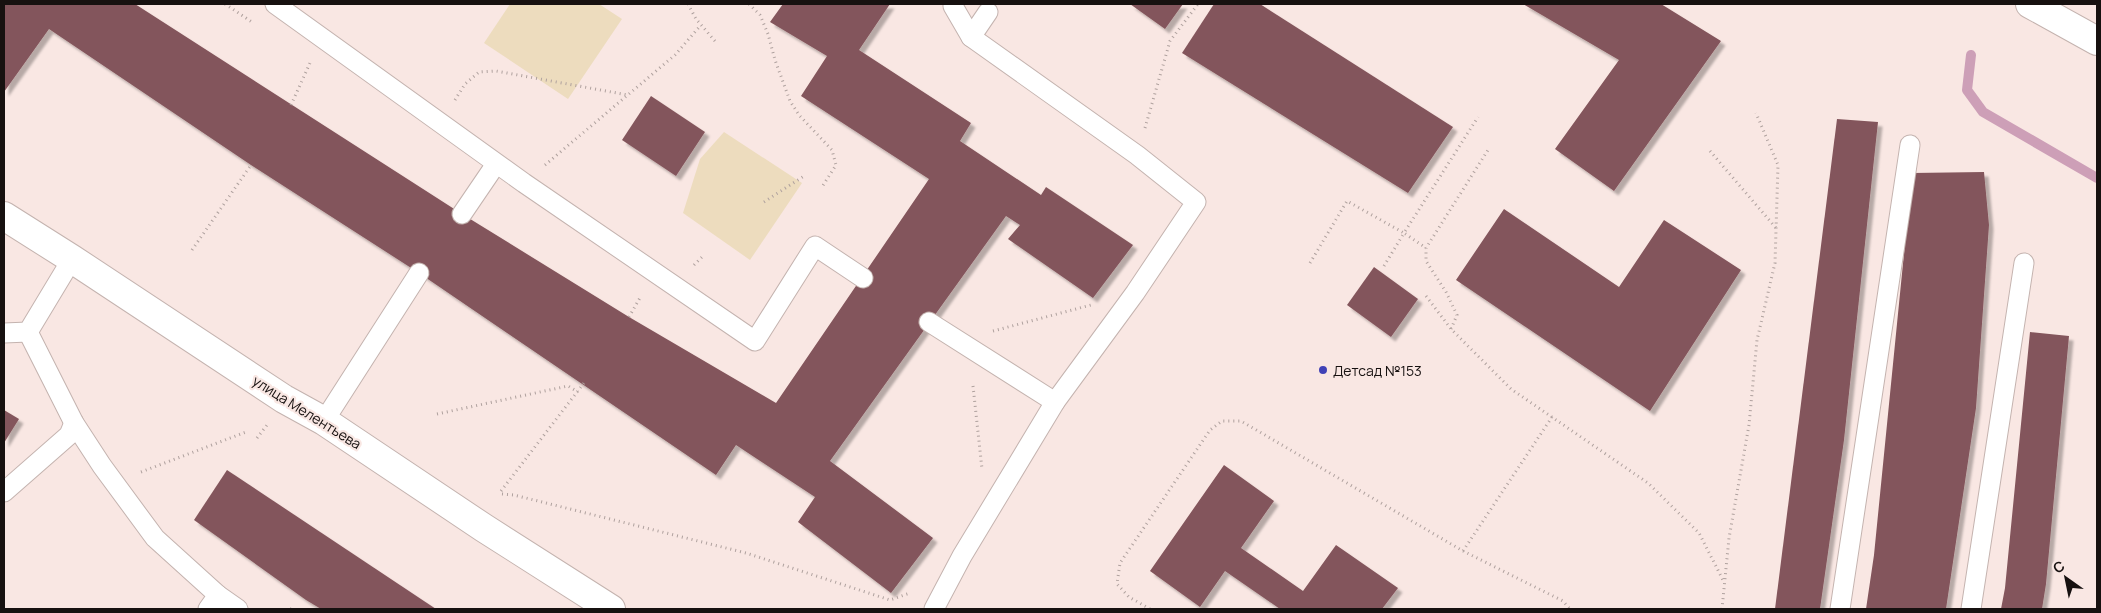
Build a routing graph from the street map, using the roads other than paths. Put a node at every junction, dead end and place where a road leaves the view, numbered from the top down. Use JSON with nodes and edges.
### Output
{"nodes":[{"id":1,"x":275,"y":4,"type":"edge"},
{"id":2,"x":2030,"y":4,"type":"edge"},
{"id":3,"x":953,"y":6,"type":"dead end"},
{"id":4,"x":988,"y":12,"type":"dead end"},
{"id":5,"x":971,"y":36,"type":"junction"},
{"id":6,"x":2097,"y":41,"type":"edge"},
{"id":7,"x":1910,"y":145,"type":"dead end"},
{"id":8,"x":496,"y":164,"type":"junction"},
{"id":9,"x":462,"y":214,"type":"dead end"},
{"id":10,"x":4,"y":216,"type":"edge"},
{"id":11,"x":72,"y":259,"type":"junction"},
{"id":12,"x":2024,"y":263,"type":"dead end"},
{"id":13,"x":419,"y":273,"type":"dead end"},
{"id":14,"x":863,"y":278,"type":"dead end"},
{"id":15,"x":929,"y":322,"type":"dead end"},
{"id":16,"x":28,"y":332,"type":"junction"},
{"id":17,"x":4,"y":333,"type":"edge"},
{"id":18,"x":1054,"y":402,"type":"junction"},
{"id":19,"x":324,"y":421,"type":"junction"},
{"id":20,"x":74,"y":423,"type":"junction"},
{"id":21,"x":4,"y":492,"type":"edge"},
{"id":22,"x":213,"y":602,"type":"edge"},
{"id":23,"x":238,"y":609,"type":"edge"},
{"id":24,"x":611,"y":609,"type":"edge"},
{"id":25,"x":934,"y":609,"type":"edge"},
{"id":26,"x":1840,"y":609,"type":"edge"},
{"id":27,"x":1971,"y":609,"type":"edge"}],
"edges":[{"from":1,"to":8,"type":"lane"},
{"from":2,"to":6,"type":"street"},
{"from":3,"to":5,"type":"lane"},
{"from":4,"to":5,"type":"lane"},
{"from":5,"to":18,"type":"lane"},
{"from":7,"to":26,"type":"lane"},
{"from":8,"to":9,"type":"lane"},
{"from":8,"to":14,"type":"lane"},
{"from":10,"to":11,"type":"street","name":"улица Мелентьева"},
{"from":11,"to":16,"type":"lane"},
{"from":11,"to":19,"type":"street","name":"улица Мелентьева"},
{"from":12,"to":27,"type":"lane"},
{"from":13,"to":19,"type":"lane"},
{"from":15,"to":18,"type":"lane"},
{"from":16,"to":17,"type":"lane"},
{"from":16,"to":20,"type":"lane"},
{"from":18,"to":25,"type":"lane"},
{"from":19,"to":24,"type":"street","name":"улица Мелентьева"},
{"from":20,"to":21,"type":"lane"},
{"from":20,"to":22,"type":"lane"},
{"from":22,"to":23,"type":"lane"}]}
